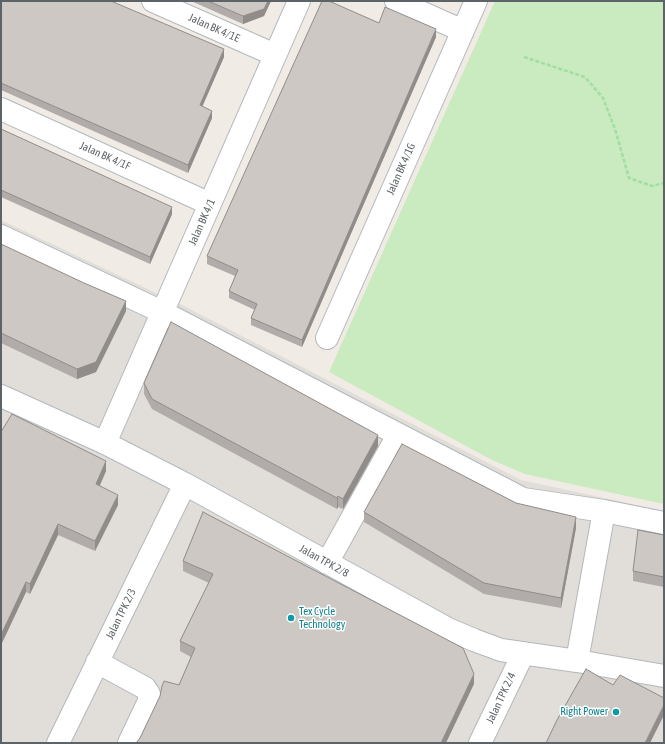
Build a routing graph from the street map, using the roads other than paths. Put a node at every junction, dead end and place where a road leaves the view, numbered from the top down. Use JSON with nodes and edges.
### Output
{"nodes":[{"id":1,"x":153,"y":1,"type":"edge"},
{"id":2,"x":299,"y":1,"type":"edge"},
{"id":3,"x":396,"y":1,"type":"edge"},
{"id":4,"x":476,"y":1,"type":"edge"},
{"id":5,"x":463,"y":31,"type":"junction"},
{"id":6,"x":275,"y":55,"type":"junction"},
{"id":7,"x":1,"y":109,"type":"edge"},
{"id":8,"x":210,"y":204,"type":"junction"},
{"id":9,"x":1,"y":236,"type":"edge"},
{"id":10,"x":162,"y":312,"type":"junction"},
{"id":11,"x":327,"y":338,"type":"dead end"},
{"id":12,"x":1,"y":396,"type":"edge"},
{"id":13,"x":398,"y":435,"type":"junction"},
{"id":14,"x":105,"y":443,"type":"junction"},
{"id":15,"x":184,"y":484,"type":"junction"},
{"id":16,"x":604,"y":511,"type":"junction"},
{"id":17,"x":664,"y":523,"type":"edge"},
{"id":18,"x":327,"y":563,"type":"junction"},
{"id":19,"x":523,"y":654,"type":"junction"},
{"id":20,"x":577,"y":661,"type":"junction"},
{"id":21,"x":97,"y":662,"type":"junction"},
{"id":22,"x":664,"y":676,"type":"edge"},
{"id":23,"x":58,"y":743,"type":"edge"},
{"id":24,"x":129,"y":743,"type":"edge"},
{"id":25,"x":480,"y":743,"type":"edge"}],
"edges":[{"from":1,"to":6,"type":"street","name":"Jalan BK 4/1E"},
{"from":2,"to":6,"type":"street","name":"Jalan BK 4/1"},
{"from":3,"to":5,"type":"street"},
{"from":4,"to":5,"type":"street","name":"Jalan BK 4/1G"},
{"from":5,"to":11,"type":"street","name":"Jalan BK 4/1G"},
{"from":6,"to":8,"type":"street","name":"Jalan BK 4/1"},
{"from":7,"to":8,"type":"street","name":"Jalan BK 4/1F"},
{"from":8,"to":10,"type":"street","name":"Jalan BK 4/1"},
{"from":9,"to":10,"type":"street"},
{"from":10,"to":13,"type":"street"},
{"from":10,"to":14,"type":"street","name":"Jalan BK 4/1"},
{"from":12,"to":14,"type":"street","name":"Jalan TPK 2/8"},
{"from":13,"to":16,"type":"street"},
{"from":13,"to":18,"type":"street"},
{"from":14,"to":15,"type":"street","name":"Jalan TPK 2/8"},
{"from":15,"to":18,"type":"street","name":"Jalan TPK 2/8"},
{"from":15,"to":21,"type":"street","name":"Jalan TPK 2/3"},
{"from":16,"to":17,"type":"street"},
{"from":16,"to":20,"type":"street"},
{"from":18,"to":19,"type":"street","name":"Jalan TPK 2/8"},
{"from":19,"to":20,"type":"street","name":"Jalan TPK 2/8"},
{"from":19,"to":25,"type":"street","name":"Jalan TPK 2/4"},
{"from":20,"to":22,"type":"street","name":"Jalan TPK 2/8"},
{"from":21,"to":23,"type":"street","name":"Jalan TPK 2/3"},
{"from":21,"to":24,"type":"street"}]}
